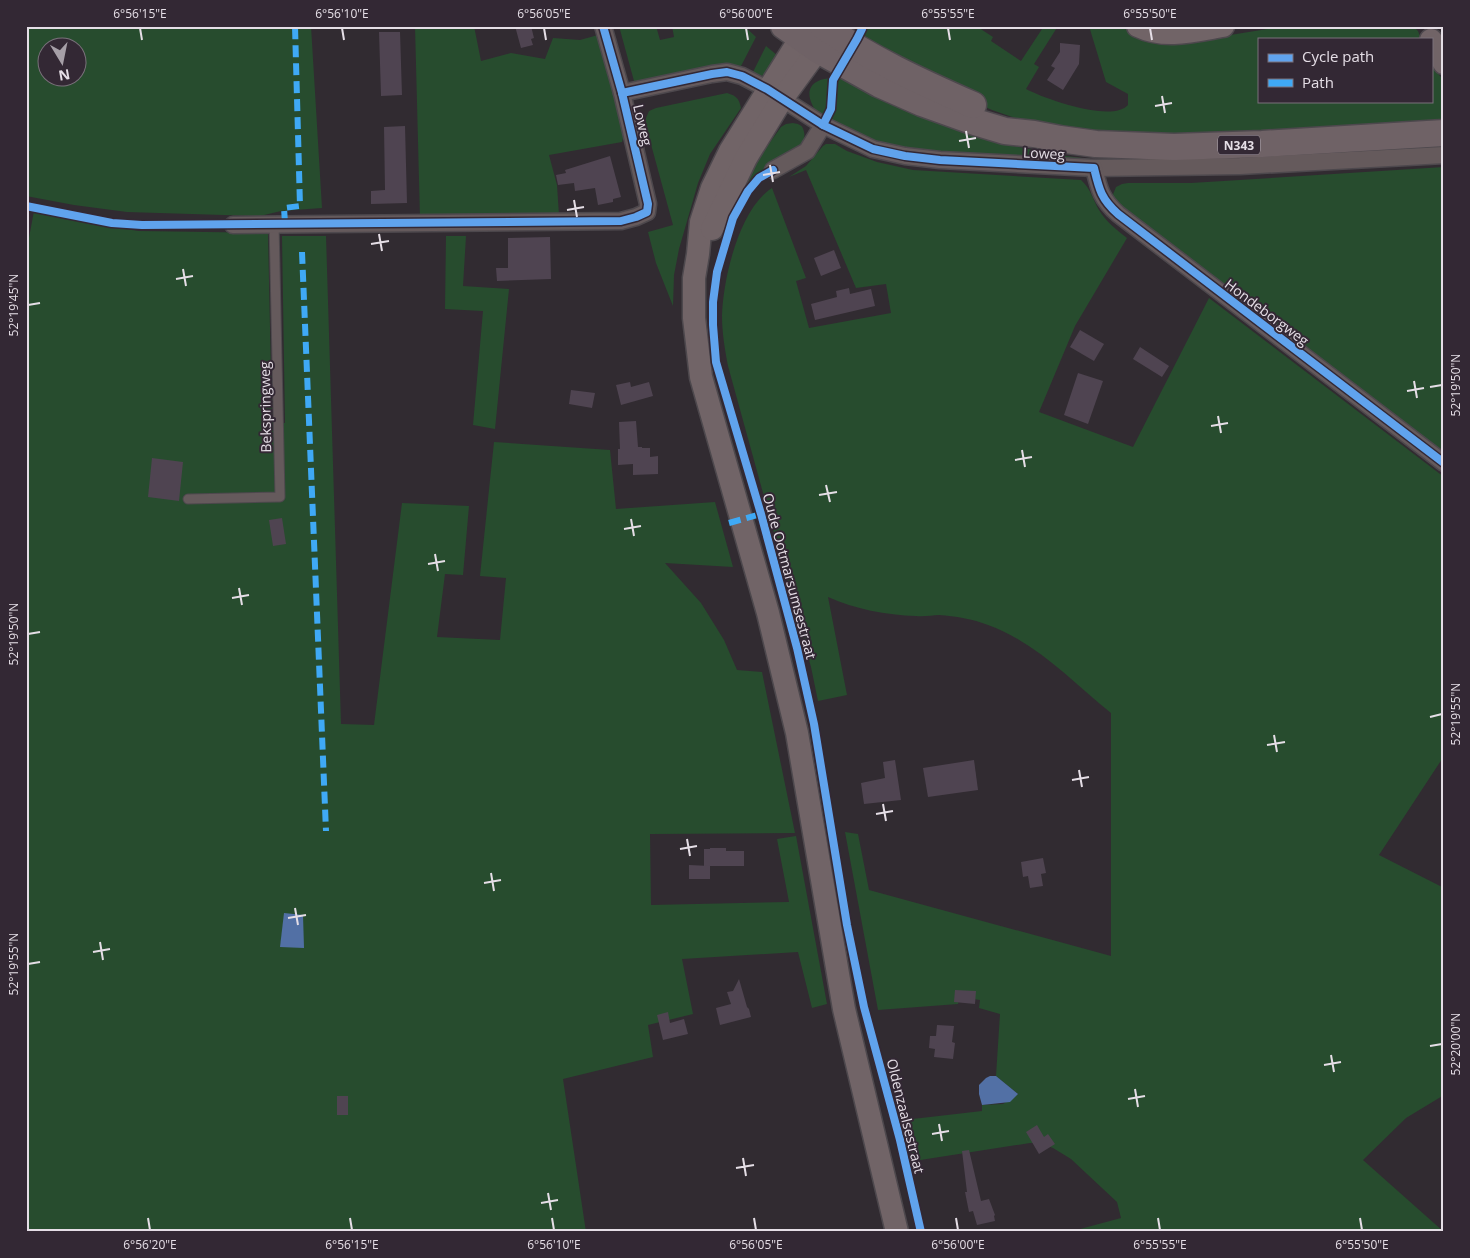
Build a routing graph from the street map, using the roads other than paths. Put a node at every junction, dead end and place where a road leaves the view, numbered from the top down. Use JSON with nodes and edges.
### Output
{"nodes":[{"id":1,"x":603,"y":26,"type":"edge"},
{"id":2,"x":1138,"y":26,"type":"edge"},
{"id":3,"x":1424,"y":26,"type":"edge"},
{"id":4,"x":1219,"y":27,"type":"edge"},
{"id":5,"x":814,"y":32,"type":"edge"},
{"id":6,"x":1430,"y":38,"type":"edge"},
{"id":7,"x":1432,"y":41,"type":"edge"},
{"id":8,"x":1444,"y":63,"type":"edge"},
{"id":9,"x":622,"y":93,"type":"junction"},
{"id":10,"x":775,"y":94,"type":"junction"},
{"id":11,"x":823,"y":125,"type":"junction"},
{"id":12,"x":1444,"y":133,"type":"edge"},
{"id":13,"x":1444,"y":155,"type":"edge"},
{"id":14,"x":1094,"y":168,"type":"junction"},
{"id":15,"x":774,"y":170,"type":"dead end"},
{"id":16,"x":274,"y":223,"type":"junction"},
{"id":17,"x":233,"y":224,"type":"dead end"},
{"id":18,"x":1444,"y":463,"type":"edge"},
{"id":19,"x":188,"y":499,"type":"dead end"},
{"id":20,"x":897,"y":1232,"type":"edge"}],
"edges":[{"from":1,"to":9,"type":"street"},
{"from":2,"to":4,"type":"main road"},
{"from":3,"to":6,"type":"main road"},
{"from":5,"to":10,"type":"main road"},
{"from":5,"to":12,"type":"main road","number":"N343"},
{"from":7,"to":8,"type":"main road"},
{"from":9,"to":10,"type":"street","name":"Loweg"},
{"from":9,"to":16,"type":"street","name":"Loweg"},
{"from":10,"to":11,"type":"street","name":"Loweg"},
{"from":10,"to":20,"type":"main road"},
{"from":11,"to":14,"type":"street","name":"Loweg"},
{"from":11,"to":15,"type":"street"},
{"from":13,"to":14,"type":"street","name":"Loweg"},
{"from":14,"to":18,"type":"street","name":"Hondeborgweg"},
{"from":16,"to":17,"type":"street","name":"Loweg"},
{"from":16,"to":19,"type":"lane","name":"Bekspringweg"}]}
